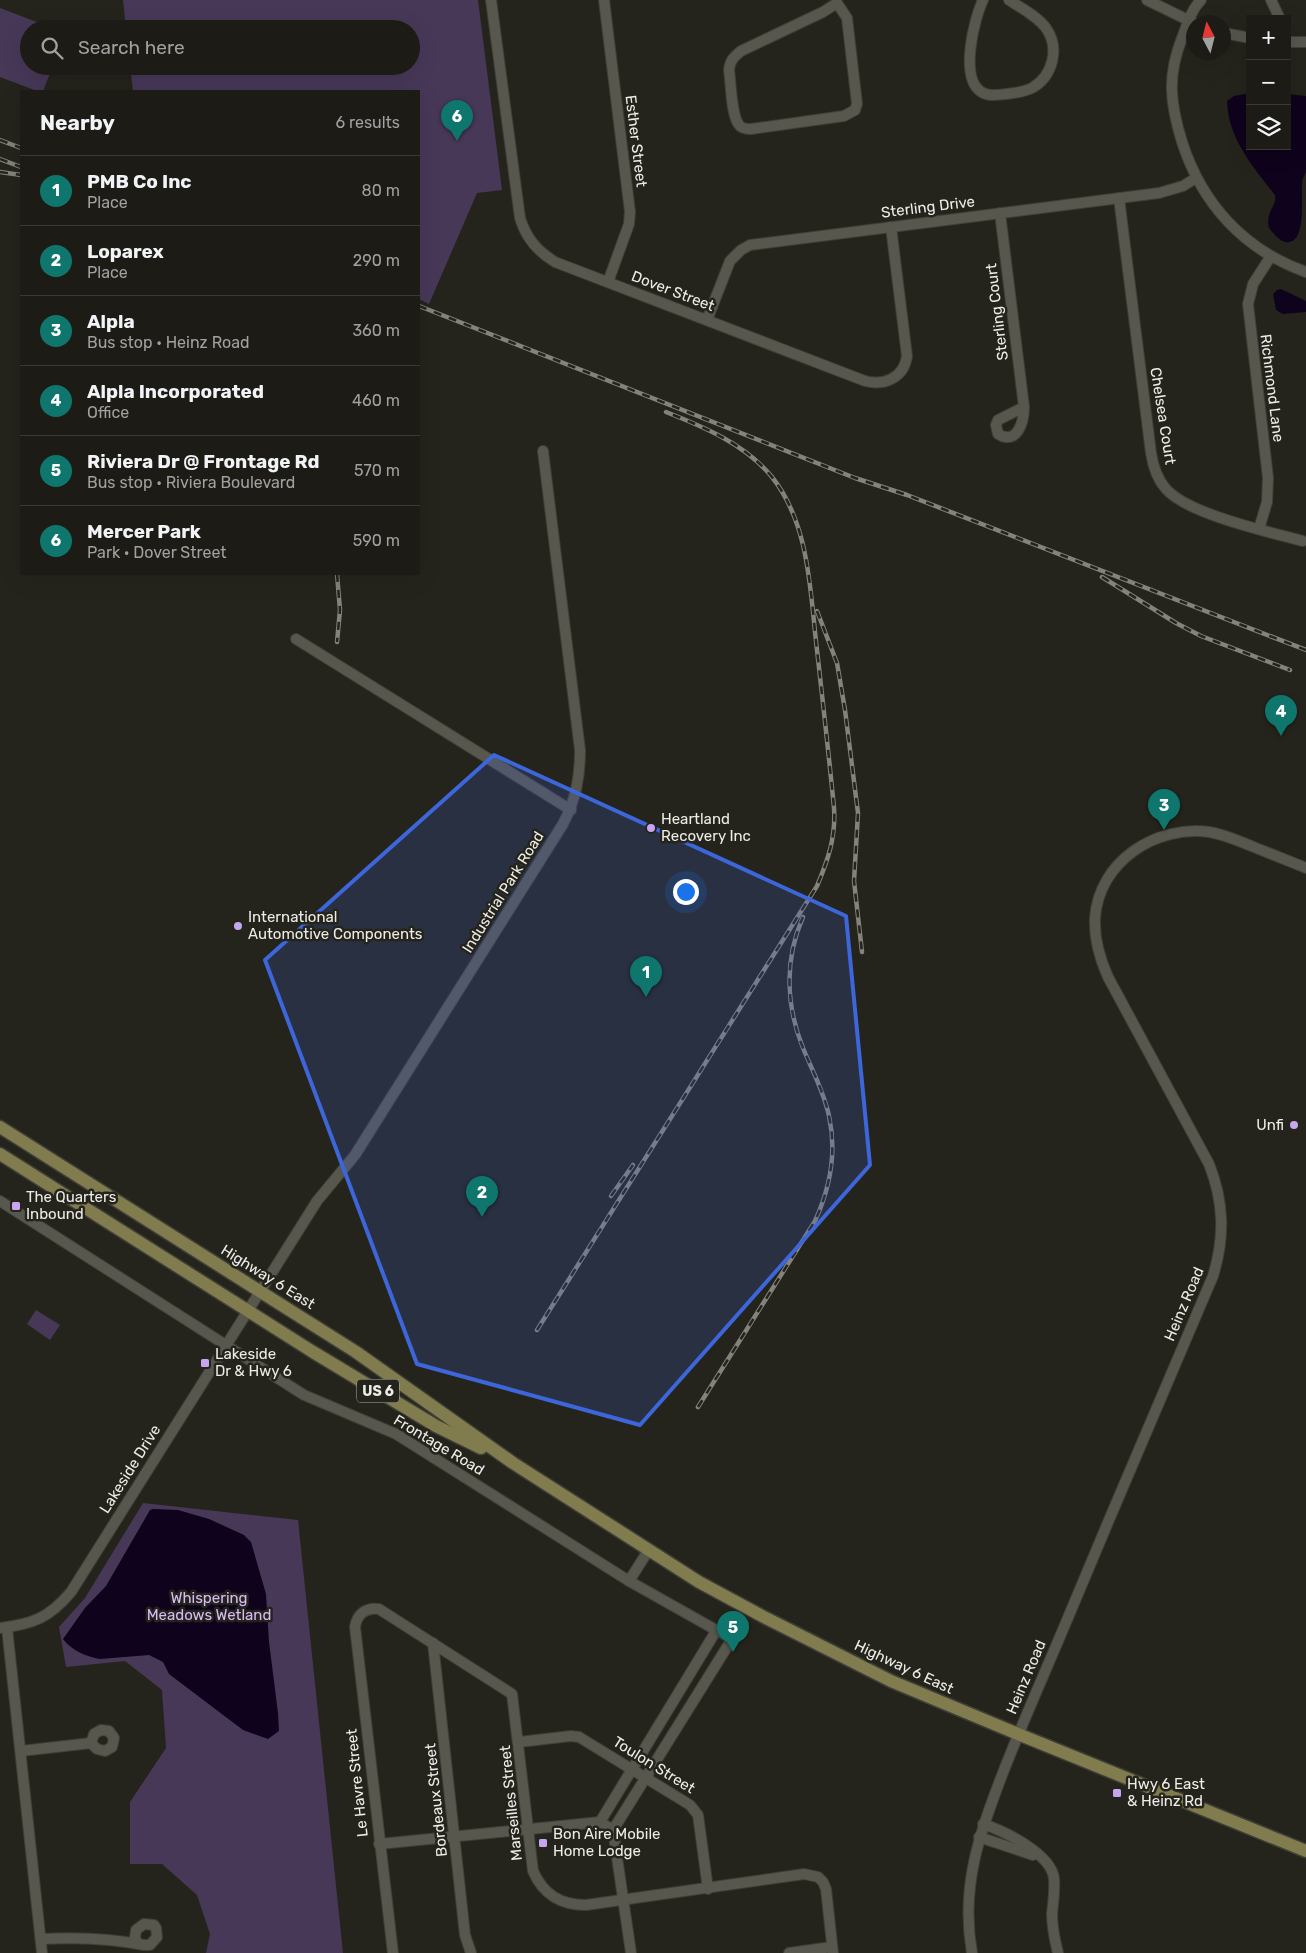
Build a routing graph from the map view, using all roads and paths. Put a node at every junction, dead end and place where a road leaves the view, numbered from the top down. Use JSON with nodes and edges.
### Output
{"nodes":[{"id":1,"x":491,"y":0,"type":"edge"},
{"id":2,"x":604,"y":0,"type":"edge"},
{"id":3,"x":983,"y":0,"type":"edge"},
{"id":4,"x":1009,"y":0,"type":"edge"},
{"id":5,"x":1146,"y":0,"type":"edge"},
{"id":6,"x":1201,"y":0,"type":"edge"},
{"id":7,"x":1271,"y":0,"type":"edge"},
{"id":8,"x":838,"y":2,"type":"edge"},
{"id":9,"x":1193,"y":15,"type":"edge"},
{"id":10,"x":1278,"y":15,"type":"edge"},
{"id":11,"x":1186,"y":20,"type":"edge"},
{"id":12,"x":1186,"y":33,"type":"edge"},
{"id":13,"x":1231,"y":34,"type":"edge"},
{"id":14,"x":1246,"y":37,"type":"edge"},
{"id":15,"x":1291,"y":42,"type":"edge"},
{"id":16,"x":1306,"y":42,"type":"edge"},
{"id":17,"x":1196,"y":178,"type":"junction"},
{"id":18,"x":1119,"y":198,"type":"junction"},
{"id":19,"x":1000,"y":213,"type":"junction"},
{"id":20,"x":891,"y":227,"type":"junction"},
{"id":21,"x":1271,"y":256,"type":"junction"},
{"id":22,"x":1306,"y":272,"type":"edge"},
{"id":23,"x":608,"y":282,"type":"junction"},
{"id":24,"x":708,"y":320,"type":"junction"},
{"id":25,"x":1024,"y":407,"type":"dead end"},
{"id":26,"x":543,"y":452,"type":"dead end"},
{"id":27,"x":1259,"y":529,"type":"junction"},
{"id":28,"x":1304,"y":539,"type":"edge"},
{"id":29,"x":1306,"y":552,"type":"edge"},
{"id":30,"x":296,"y":639,"type":"dead end"},
{"id":31,"x":571,"y":810,"type":"junction"},
{"id":32,"x":1306,"y":868,"type":"edge"},
{"id":33,"x":0,"y":1127,"type":"edge"},
{"id":34,"x":0,"y":1154,"type":"edge"},
{"id":35,"x":0,"y":1201,"type":"edge"},
{"id":36,"x":260,"y":1292,"type":"junction"},
{"id":37,"x":248,"y":1310,"type":"junction"},
{"id":38,"x":225,"y":1345,"type":"junction"},
{"id":39,"x":513,"y":1463,"type":"junction"},
{"id":40,"x":648,"y":1551,"type":"junction"},
{"id":41,"x":630,"y":1581,"type":"junction"},
{"id":42,"x":363,"y":1611,"type":"joint"},
{"id":43,"x":4,"y":1628,"type":"edge"},
{"id":44,"x":716,"y":1631,"type":"junction"},
{"id":45,"x":433,"y":1643,"type":"junction"},
{"id":46,"x":1018,"y":1734,"type":"junction"},
{"id":47,"x":91,"y":1742,"type":"dead end"},
{"id":48,"x":519,"y":1742,"type":"junction"},
{"id":49,"x":21,"y":1751,"type":"junction"},
{"id":50,"x":632,"y":1769,"type":"junction"},
{"id":51,"x":646,"y":1778,"type":"junction"},
{"id":52,"x":600,"y":1822,"type":"junction"},
{"id":53,"x":983,"y":1824,"type":"junction"},
{"id":54,"x":528,"y":1829,"type":"junction"},
{"id":55,"x":613,"y":1830,"type":"junction"},
{"id":56,"x":455,"y":1837,"type":"junction"},
{"id":57,"x":979,"y":1837,"type":"junction"},
{"id":58,"x":379,"y":1844,"type":"junction"},
{"id":59,"x":1306,"y":1851,"type":"edge"},
{"id":60,"x":1041,"y":1857,"type":"junction"},
{"id":61,"x":708,"y":1889,"type":"junction"},
{"id":62,"x":624,"y":1900,"type":"junction"},
{"id":63,"x":42,"y":1939,"type":"junction"},
{"id":64,"x":137,"y":1943,"type":"dead end"},
{"id":65,"x":832,"y":1950,"type":"edge"},
{"id":66,"x":42,"y":1953,"type":"edge"},
{"id":67,"x":393,"y":1953,"type":"edge"},
{"id":68,"x":471,"y":1953,"type":"edge"},
{"id":69,"x":631,"y":1953,"type":"edge"},
{"id":70,"x":789,"y":1953,"type":"edge"},
{"id":71,"x":972,"y":1953,"type":"edge"},
{"id":72,"x":1058,"y":1953,"type":"edge"}],
"edges":[{"from":1,"to":23,"type":"street","name":"Dover Street"},
{"from":2,"to":23,"type":"street","name":"Esther Street"},
{"from":3,"to":4,"type":"street"},
{"from":5,"to":11,"type":"street"},
{"from":6,"to":9,"type":"street"},
{"from":7,"to":10,"type":"street"},
{"from":8,"to":8,"type":"street"},
{"from":12,"to":17,"type":"street"},
{"from":13,"to":14,"type":"street"},
{"from":15,"to":16,"type":"street"},
{"from":17,"to":18,"type":"street","name":"Sterling Drive"},
{"from":17,"to":21,"type":"street"},
{"from":18,"to":19,"type":"street","name":"Sterling Drive"},
{"from":18,"to":27,"type":"street","name":"Chelsea Court"},
{"from":19,"to":20,"type":"street","name":"Sterling Drive"},
{"from":19,"to":25,"type":"street","name":"Sterling Court"},
{"from":20,"to":24,"type":"street","name":"Sterling Drive"},
{"from":20,"to":24,"type":"street","name":"Dover Street"},
{"from":21,"to":22,"type":"street"},
{"from":21,"to":27,"type":"street","name":"Richmond Lane"},
{"from":23,"to":24,"type":"street","name":"Dover Street"},
{"from":26,"to":31,"type":"street","name":"Industrial Park Road"},
{"from":27,"to":28,"type":"street","name":"Chelsea Court"},
{"from":28,"to":29,"type":"street","name":"Chelsea Court"},
{"from":30,"to":31,"type":"street"},
{"from":31,"to":36,"type":"street","name":"Industrial Park Road"},
{"from":32,"to":46,"type":"street","name":"Heinz Road"},
{"from":33,"to":36,"type":"main road","name":"Highway 6 East","number":"US 6"},
{"from":34,"to":37,"type":"main road","name":"Highway 6 East","number":"US 6"},
{"from":35,"to":38,"type":"street","name":"Frontage Road"},
{"from":36,"to":37,"type":"street","name":"Lakeside Drive"},
{"from":36,"to":39,"type":"main road","name":"Highway 6 East","number":"US 6"},
{"from":37,"to":38,"type":"street","name":"Lakeside Drive"},
{"from":37,"to":39,"type":"main road","name":"Highway 6 East","number":"US 6"},
{"from":38,"to":41,"type":"street","name":"Frontage Road"},
{"from":38,"to":43,"type":"street","name":"Lakeside Drive"},
{"from":39,"to":40,"type":"main road","name":"Highway 6 East","number":"US 6"},
{"from":40,"to":41,"type":"street"},
{"from":40,"to":46,"type":"main road","name":"Highway 6 East","number":"US 6"},
{"from":41,"to":44,"type":"street","name":"Frontage Road"},
{"from":42,"to":45,"type":"street","name":"Marseilles Street"},
{"from":42,"to":58,"type":"street","name":"Le Havre Street"},
{"from":43,"to":49,"type":"street"},
{"from":44,"to":50,"type":"street"},
{"from":44,"to":51,"type":"street","name":"Frontage Road"},
{"from":45,"to":48,"type":"street","name":"Marseilles Street"},
{"from":45,"to":56,"type":"street","name":"Bordeaux Street"},
{"from":46,"to":53,"type":"street","name":"Heinz Road"},
{"from":46,"to":59,"type":"main road","name":"Highway 6 East","number":"US 6"},
{"from":47,"to":49,"type":"street"},
{"from":48,"to":50,"type":"street","name":"Toulon Street"},
{"from":48,"to":54,"type":"street","name":"Marseilles Street"},
{"from":49,"to":63,"type":"street"},
{"from":50,"to":51,"type":"street","name":"Toulon Street"},
{"from":50,"to":52,"type":"street"},
{"from":51,"to":55,"type":"street"},
{"from":51,"to":61,"type":"street","name":"Toulon Street"},
{"from":52,"to":54,"type":"street"},
{"from":52,"to":55,"type":"street"},
{"from":53,"to":57,"type":"street","name":"Heinz Road"},
{"from":53,"to":60,"type":"street"},
{"from":54,"to":56,"type":"street"},
{"from":54,"to":62,"type":"street","name":"Marseilles Street"},
{"from":55,"to":62,"type":"street"},
{"from":56,"to":58,"type":"street"},
{"from":56,"to":68,"type":"street","name":"Bordeaux Street"},
{"from":57,"to":60,"type":"street"},
{"from":57,"to":71,"type":"street","name":"Heinz Road"},
{"from":58,"to":67,"type":"street","name":"Le Havre Street"},
{"from":60,"to":72,"type":"street"},
{"from":61,"to":62,"type":"street","name":"Marseilles Street"},
{"from":61,"to":65,"type":"street","name":"Marseilles Street"},
{"from":62,"to":69,"type":"street"},
{"from":63,"to":64,"type":"street"},
{"from":63,"to":66,"type":"street"},
{"from":65,"to":70,"type":"street"}]}
